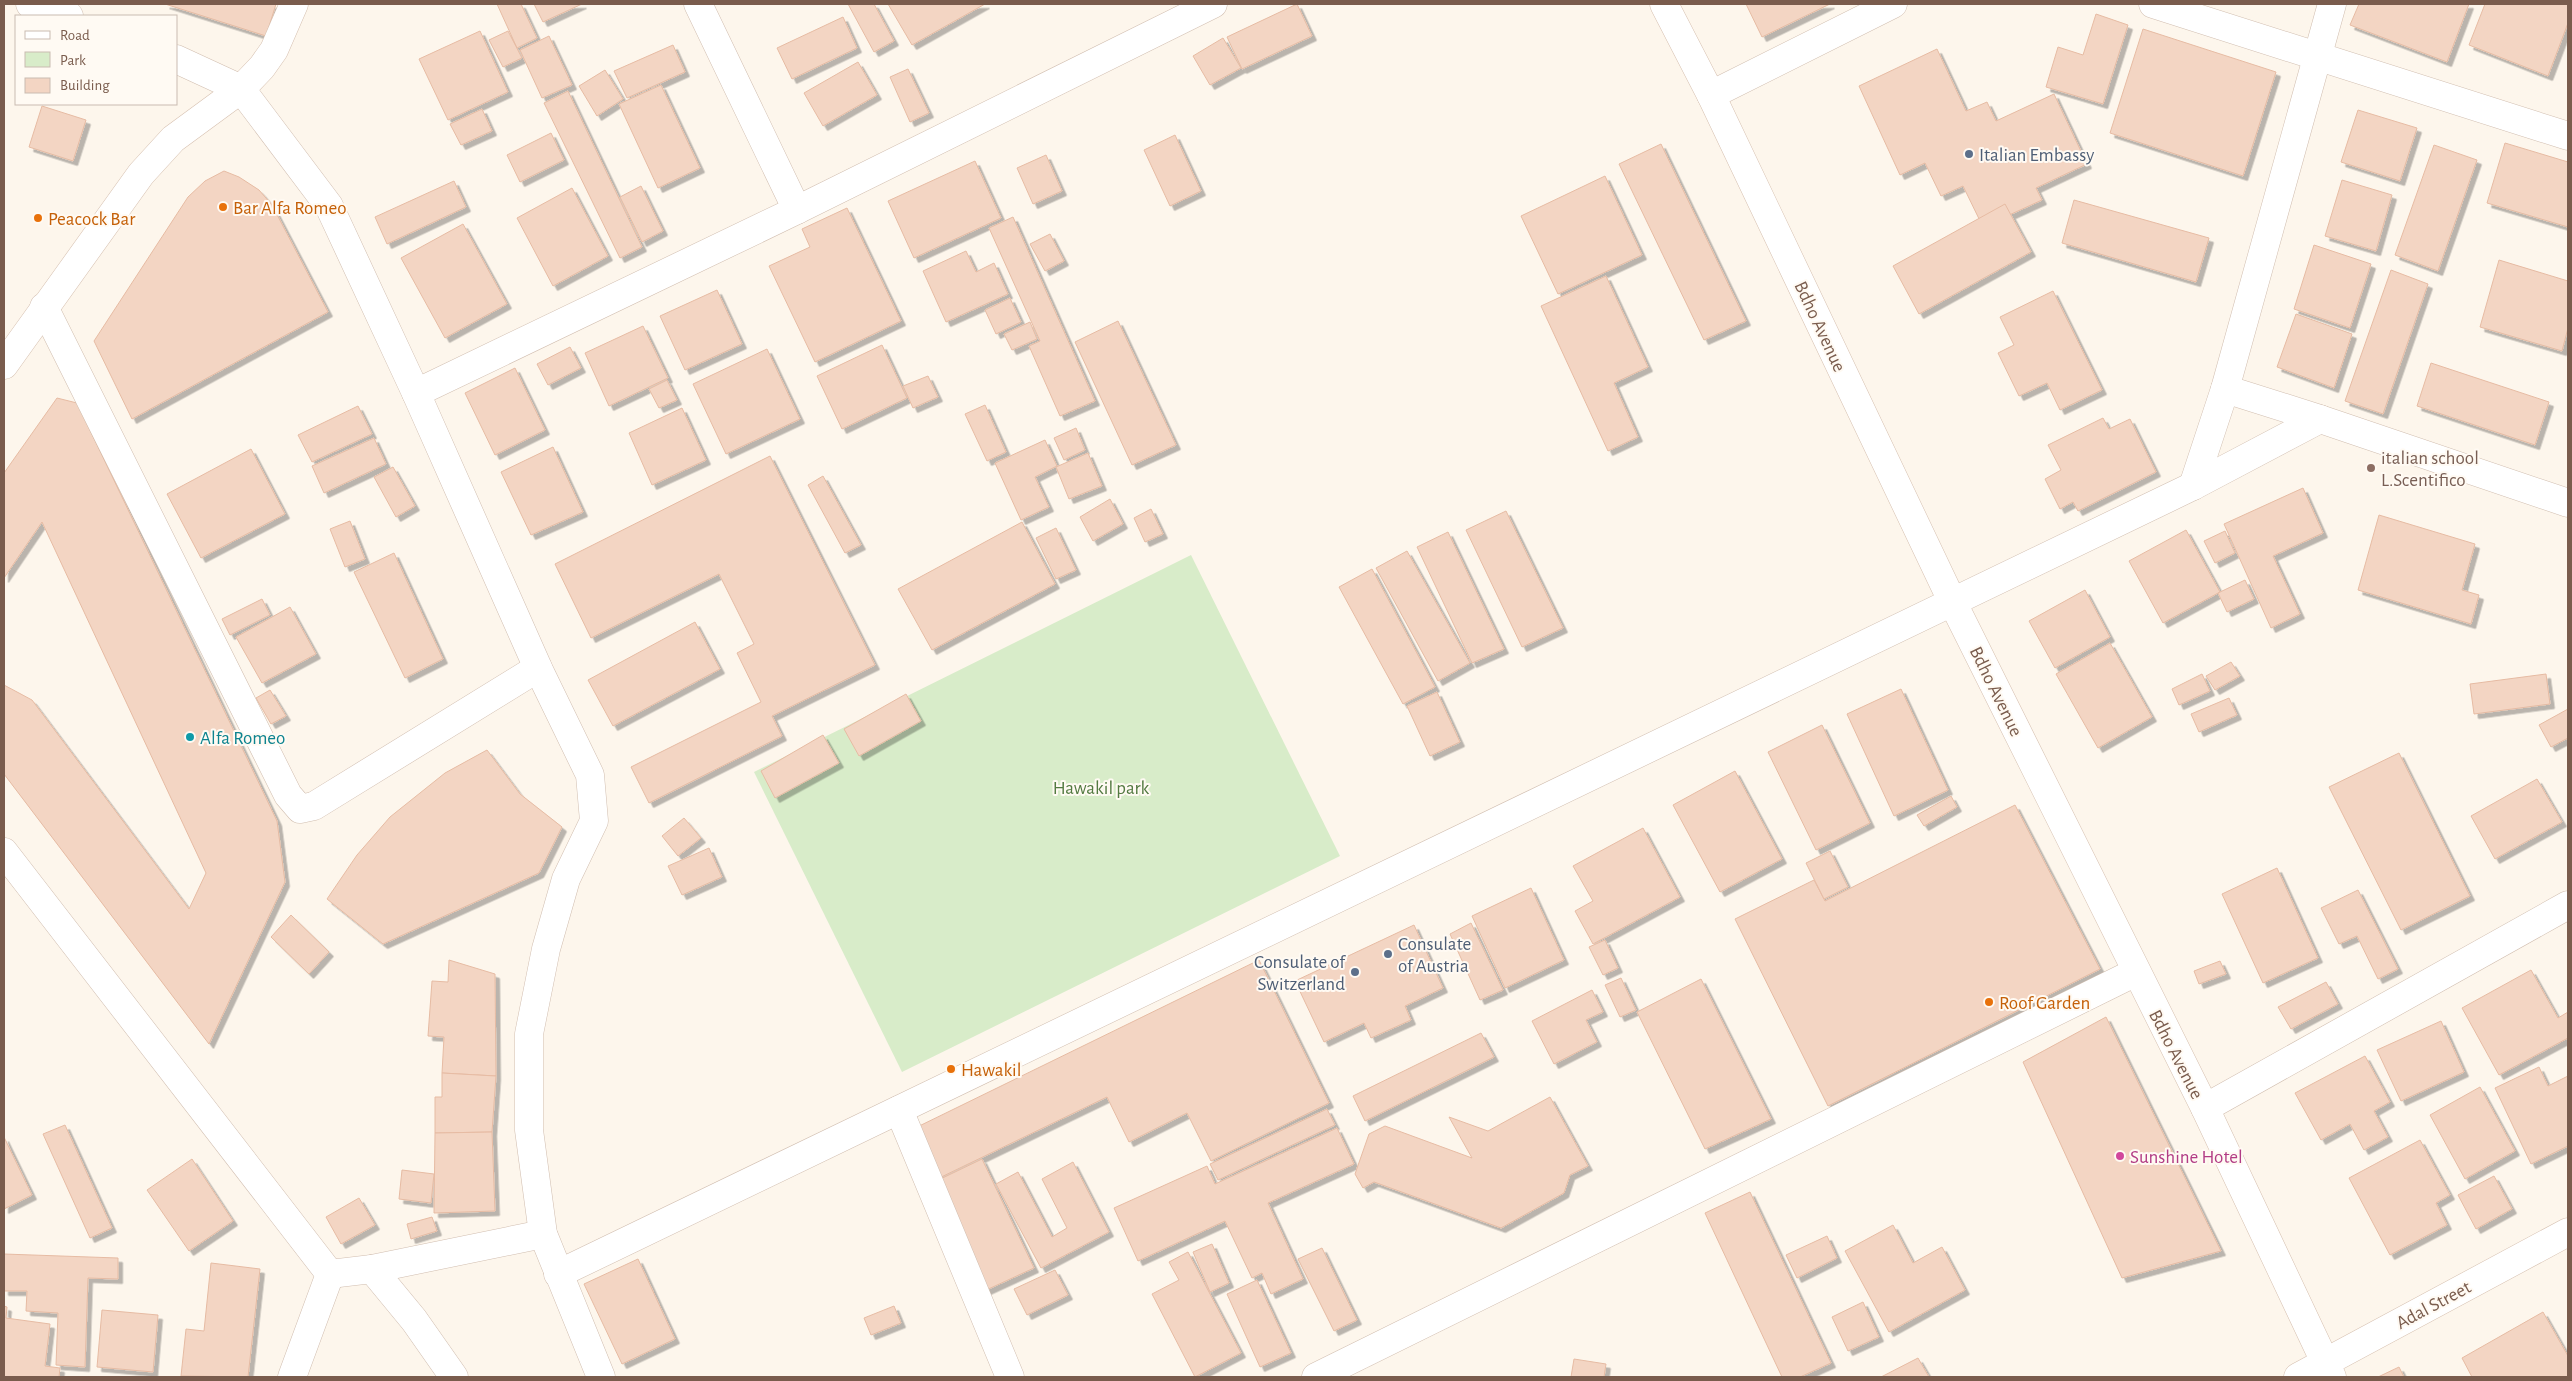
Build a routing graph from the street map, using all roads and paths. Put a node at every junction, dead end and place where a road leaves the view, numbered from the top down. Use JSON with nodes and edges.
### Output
{"nodes":[{"id":1,"x":30,"y":4,"type":"edge"},
{"id":2,"x":294,"y":4,"type":"edge"},
{"id":3,"x":698,"y":4,"type":"edge"},
{"id":4,"x":1213,"y":4,"type":"edge"},
{"id":5,"x":1664,"y":4,"type":"edge"},
{"id":6,"x":1893,"y":4,"type":"edge"},
{"id":7,"x":2153,"y":4,"type":"edge"},
{"id":8,"x":2332,"y":4,"type":"edge"},
{"id":9,"x":65,"y":15,"type":"edge"},
{"id":10,"x":2315,"y":57,"type":"junction"},
{"id":11,"x":178,"y":60,"type":"edge"},
{"id":12,"x":241,"y":89,"type":"junction"},
{"id":13,"x":1711,"y":95,"type":"junction"},
{"id":14,"x":2568,"y":136,"type":"edge"},
{"id":15,"x":797,"y":210,"type":"junction"},
{"id":16,"x":44,"y":307,"type":"junction"},
{"id":17,"x":4,"y":365,"type":"edge"},
{"id":18,"x":2225,"y":389,"type":"junction"},
{"id":19,"x":416,"y":393,"type":"junction"},
{"id":20,"x":2320,"y":419,"type":"junction"},
{"id":21,"x":2193,"y":486,"type":"junction"},
{"id":22,"x":2568,"y":503,"type":"edge"},
{"id":23,"x":1952,"y":601,"type":"junction"},
{"id":24,"x":538,"y":668,"type":"junction"},
{"id":25,"x":4,"y":852,"type":"edge"},
{"id":26,"x":2568,"y":905,"type":"edge"},
{"id":27,"x":2136,"y":972,"type":"junction"},
{"id":28,"x":2204,"y":1108,"type":"junction"},
{"id":29,"x":899,"y":1110,"type":"junction"},
{"id":30,"x":2568,"y":1232,"type":"edge"},
{"id":31,"x":543,"y":1234,"type":"junction"},
{"id":32,"x":372,"y":1269,"type":"junction"},
{"id":33,"x":330,"y":1274,"type":"junction"},
{"id":34,"x":558,"y":1274,"type":"junction"},
{"id":35,"x":2329,"y":1370,"type":"edge"},
{"id":36,"x":292,"y":1377,"type":"edge"},
{"id":37,"x":454,"y":1377,"type":"edge"},
{"id":38,"x":601,"y":1377,"type":"edge"},
{"id":39,"x":1010,"y":1377,"type":"edge"},
{"id":40,"x":1316,"y":1377,"type":"edge"},
{"id":41,"x":2298,"y":1377,"type":"edge"}],
"edges":[{"from":1,"to":9,"type":"street"},
{"from":2,"to":12,"type":"street"},
{"from":3,"to":15,"type":"street"},
{"from":4,"to":15,"type":"street"},
{"from":5,"to":13,"type":"street","name":"Bdho Avenue"},
{"from":6,"to":13,"type":"street"},
{"from":7,"to":10,"type":"street"},
{"from":8,"to":10,"type":"street"},
{"from":10,"to":14,"type":"street"},
{"from":10,"to":18,"type":"street"},
{"from":11,"to":12,"type":"street"},
{"from":12,"to":16,"type":"street"},
{"from":12,"to":19,"type":"street"},
{"from":13,"to":23,"type":"street","name":"Bdho Avenue"},
{"from":15,"to":19,"type":"street"},
{"from":16,"to":17,"type":"street"},
{"from":16,"to":24,"type":"street"},
{"from":18,"to":20,"type":"street"},
{"from":18,"to":21,"type":"street"},
{"from":19,"to":24,"type":"street"},
{"from":20,"to":21,"type":"street"},
{"from":20,"to":22,"type":"street"},
{"from":21,"to":23,"type":"street"},
{"from":23,"to":27,"type":"street","name":"Bdho Avenue"},
{"from":23,"to":29,"type":"street"},
{"from":24,"to":31,"type":"street"},
{"from":25,"to":33,"type":"street"},
{"from":26,"to":28,"type":"street"},
{"from":27,"to":28,"type":"street","name":"Bdho Avenue"},
{"from":27,"to":40,"type":"street"},
{"from":28,"to":35,"type":"street","name":"Bdho Avenue"},
{"from":29,"to":34,"type":"street"},
{"from":29,"to":39,"type":"street"},
{"from":30,"to":35,"type":"street","name":"Adal Street"},
{"from":31,"to":32,"type":"street"},
{"from":31,"to":34,"type":"street"},
{"from":32,"to":33,"type":"street"},
{"from":32,"to":37,"type":"street"},
{"from":33,"to":36,"type":"street"},
{"from":34,"to":38,"type":"street"},
{"from":35,"to":41,"type":"street","name":"Adal Street"}]}
